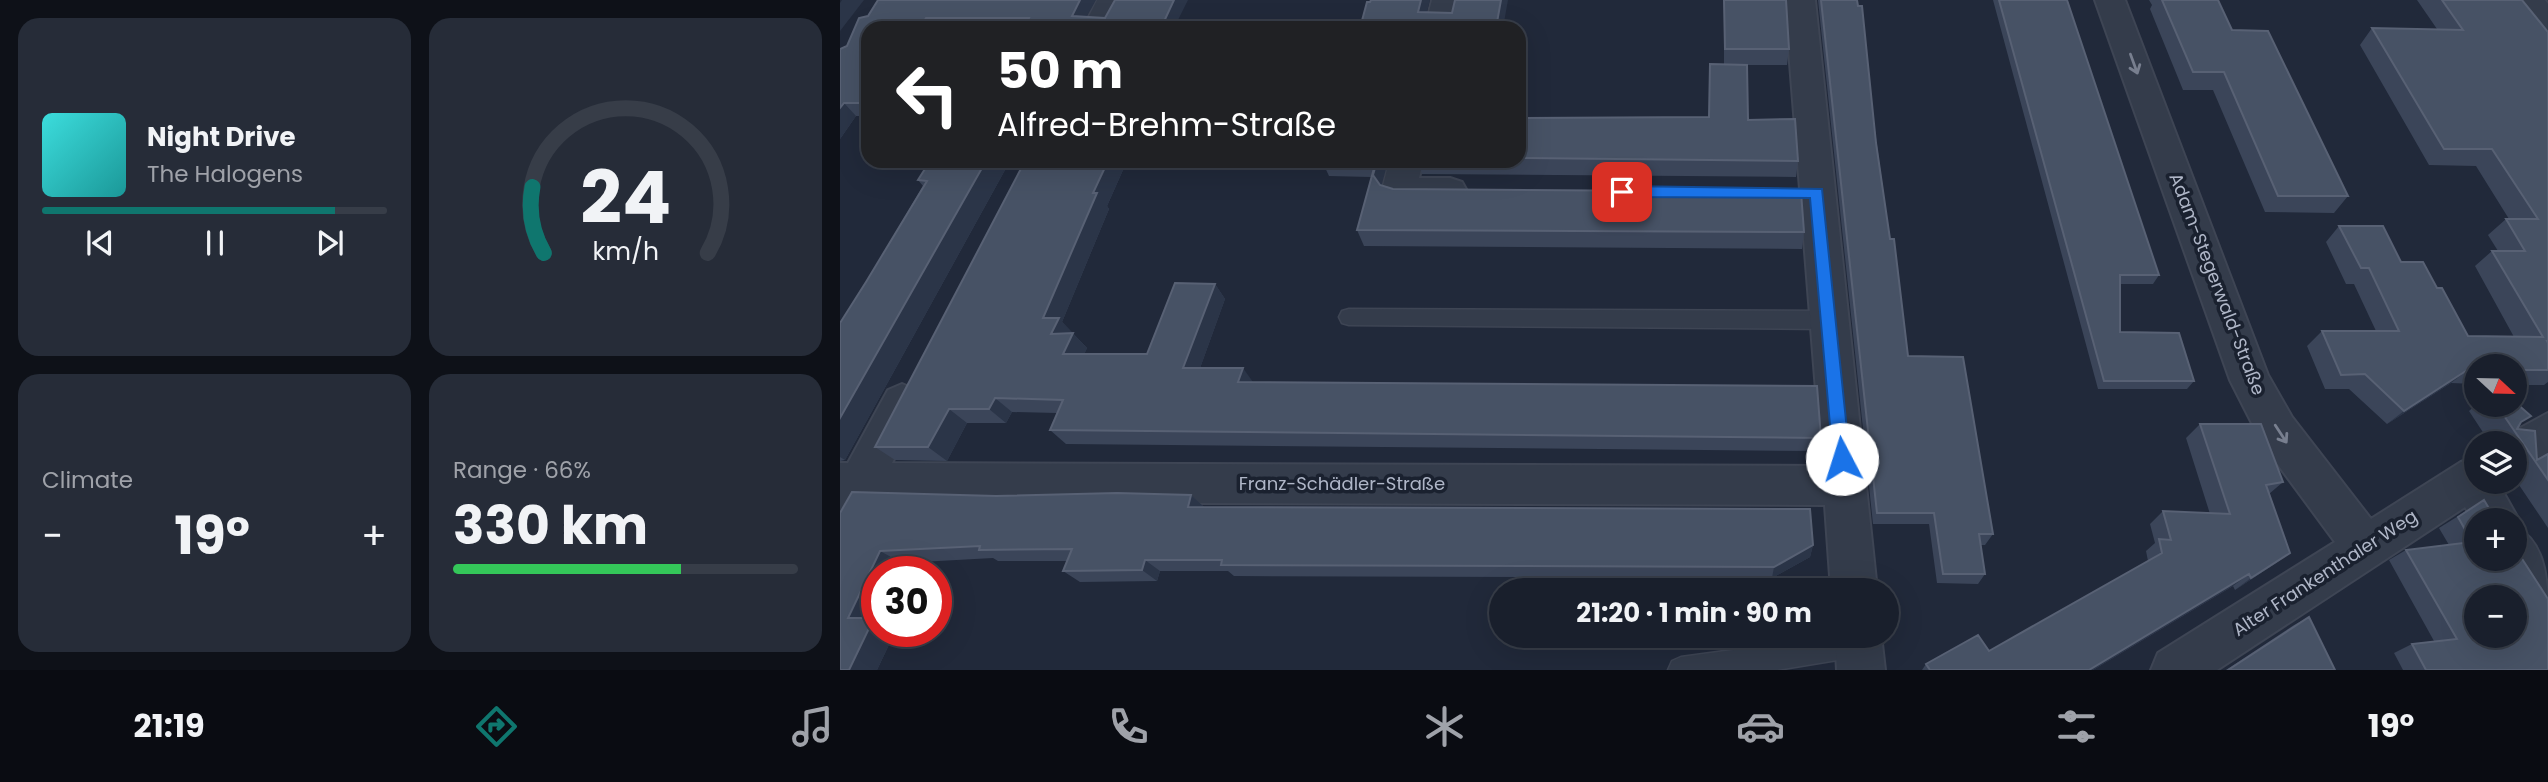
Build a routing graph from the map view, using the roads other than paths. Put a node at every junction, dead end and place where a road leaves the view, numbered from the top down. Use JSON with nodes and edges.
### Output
{"nodes":[{"id":1,"x":1112,"y":0,"type":"edge"},
{"id":2,"x":1447,"y":0,"type":"edge"},
{"id":3,"x":1800,"y":0,"type":"edge"},
{"id":4,"x":2110,"y":0,"type":"edge"},
{"id":5,"x":2529,"y":0,"type":"edge"},
{"id":6,"x":1102,"y":21,"type":"edge"},
{"id":7,"x":1442,"y":21,"type":"edge"},
{"id":8,"x":2548,"y":23,"type":"edge"},
{"id":9,"x":1404,"y":168,"type":"edge"},
{"id":10,"x":1482,"y":191,"type":"edge"},
{"id":11,"x":1349,"y":317,"type":"dead end"},
{"id":12,"x":1828,"y":320,"type":"junction"},
{"id":13,"x":918,"y":371,"type":"edge"},
{"id":14,"x":2548,"y":431,"type":"edge"},
{"id":15,"x":2527,"y":444,"type":"edge"},
{"id":16,"x":850,"y":482,"type":"edge"},
{"id":17,"x":2464,"y":483,"type":"edge"},
{"id":18,"x":1844,"y":486,"type":"junction"},
{"id":19,"x":840,"y":519,"type":"edge"},
{"id":20,"x":2365,"y":546,"type":"junction"},
{"id":21,"x":2527,"y":567,"type":"edge"},
{"id":22,"x":1853,"y":578,"type":"edge"},
{"id":23,"x":2548,"y":601,"type":"edge"},
{"id":24,"x":1859,"y":650,"type":"edge"},
{"id":25,"x":1681,"y":670,"type":"edge"},
{"id":26,"x":2175,"y":670,"type":"edge"}],
"edges":[{"from":1,"to":6,"type":"street"},
{"from":2,"to":7,"type":"street"},
{"from":3,"to":12,"type":"street"},
{"from":4,"to":20,"type":"street","name":"Adam-Stegerwald-Straße","one_way":true},
{"from":5,"to":8,"type":"street"},
{"from":9,"to":10,"type":"street"},
{"from":11,"to":12,"type":"lane"},
{"from":12,"to":18,"type":"street"},
{"from":13,"to":16,"type":"street"},
{"from":14,"to":15,"type":"street"},
{"from":16,"to":18,"type":"street","name":"Franz-Schädler-Straße"},
{"from":16,"to":19,"type":"street"},
{"from":17,"to":20,"type":"street","name":"Alter Frankenthaler Weg"},
{"from":18,"to":22,"type":"street"},
{"from":20,"to":26,"type":"street","name":"Alter Frankenthaler Weg"},
{"from":21,"to":23,"type":"street"},
{"from":24,"to":25,"type":"lane"}]}
